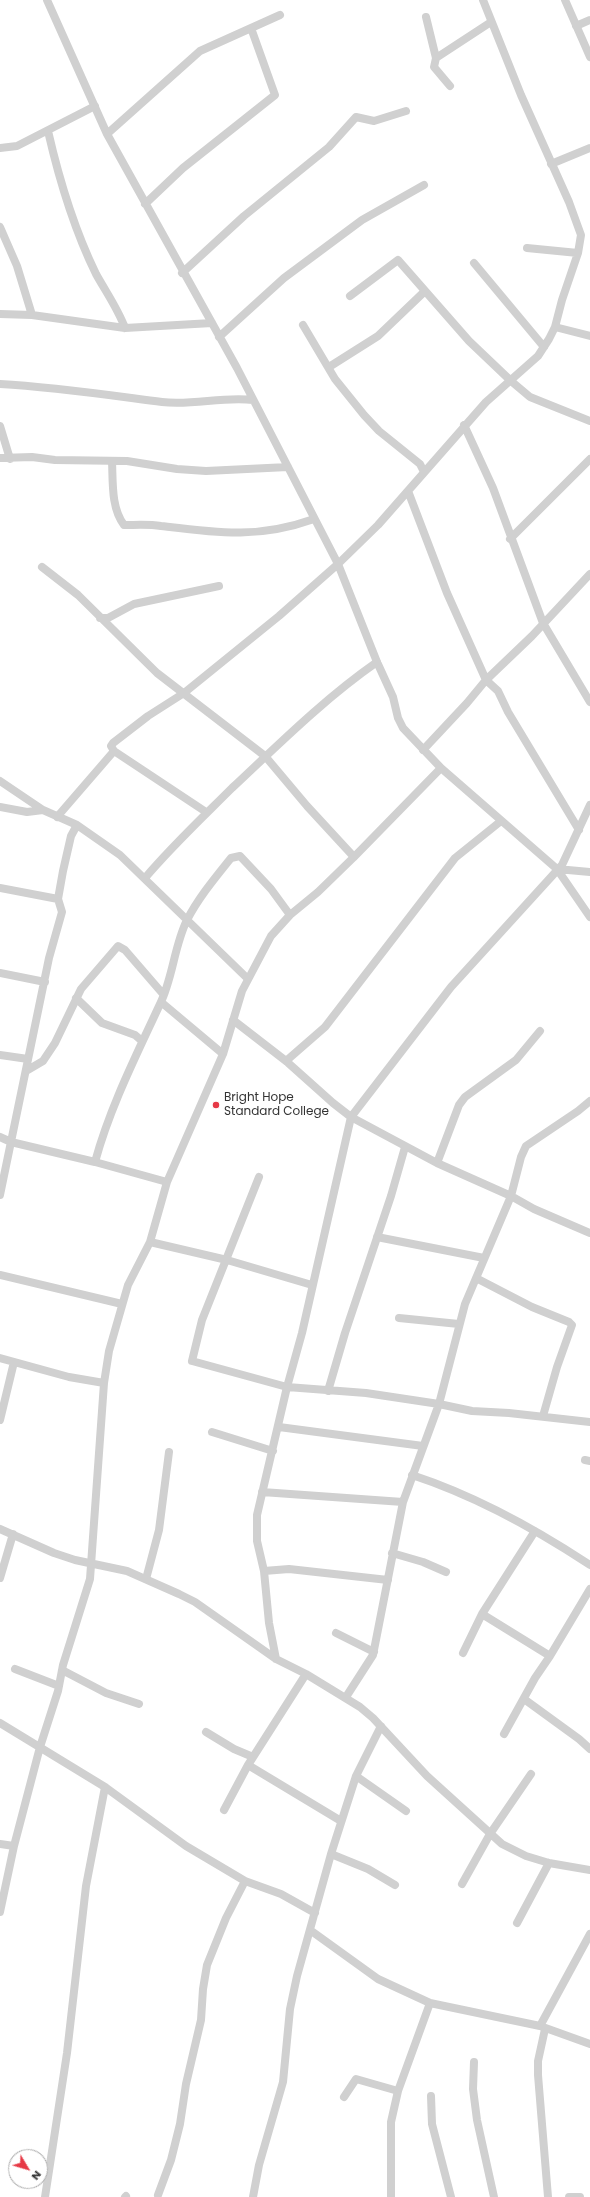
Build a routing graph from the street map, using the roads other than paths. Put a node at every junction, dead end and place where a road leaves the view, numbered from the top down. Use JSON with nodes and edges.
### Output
{"nodes":[{"id":1,"x":47,"y":0,"type":"edge"},
{"id":2,"x":483,"y":0,"type":"edge"},
{"id":3,"x":565,"y":0,"type":"edge"},
{"id":4,"x":280,"y":15,"type":"dead end"},
{"id":5,"x":426,"y":17,"type":"dead end"},
{"id":6,"x":590,"y":20,"type":"edge"},
{"id":7,"x":492,"y":22,"type":"junction"},
{"id":8,"x":576,"y":26,"type":"junction"},
{"id":9,"x":251,"y":28,"type":"junction"},
{"id":10,"x":590,"y":57,"type":"edge"},
{"id":11,"x":436,"y":58,"type":"junction"},
{"id":12,"x":450,"y":86,"type":"dead end"},
{"id":13,"x":95,"y":106,"type":"junction"},
{"id":14,"x":406,"y":111,"type":"dead end"},
{"id":15,"x":48,"y":131,"type":"junction"},
{"id":16,"x":107,"y":134,"type":"junction"},
{"id":17,"x":0,"y":148,"type":"edge"},
{"id":18,"x":590,"y":148,"type":"edge"},
{"id":19,"x":551,"y":164,"type":"junction"},
{"id":20,"x":424,"y":185,"type":"dead end"},
{"id":21,"x":145,"y":204,"type":"junction"},
{"id":22,"x":0,"y":227,"type":"edge"},
{"id":23,"x":527,"y":248,"type":"dead end"},
{"id":24,"x":578,"y":253,"type":"junction"},
{"id":25,"x":474,"y":264,"type":"dead end"},
{"id":26,"x":182,"y":272,"type":"junction"},
{"id":27,"x":424,"y":292,"type":"junction"},
{"id":28,"x":350,"y":296,"type":"dead end"},
{"id":29,"x":0,"y":314,"type":"edge"},
{"id":30,"x":32,"y":315,"type":"junction"},
{"id":31,"x":212,"y":323,"type":"junction"},
{"id":32,"x":303,"y":325,"type":"dead end"},
{"id":33,"x":555,"y":327,"type":"junction"},
{"id":34,"x":125,"y":328,"type":"junction"},
{"id":35,"x":590,"y":336,"type":"edge"},
{"id":36,"x":220,"y":337,"type":"junction"},
{"id":37,"x":544,"y":347,"type":"junction"},
{"id":38,"x":329,"y":367,"type":"junction"},
{"id":39,"x":511,"y":381,"type":"junction"},
{"id":40,"x":0,"y":384,"type":"edge"},
{"id":41,"x":253,"y":400,"type":"junction"},
{"id":42,"x":590,"y":421,"type":"edge"},
{"id":43,"x":0,"y":426,"type":"edge"},
{"id":44,"x":464,"y":426,"type":"junction"},
{"id":45,"x":0,"y":458,"type":"edge"},
{"id":46,"x":10,"y":458,"type":"junction"},
{"id":47,"x":590,"y":459,"type":"edge"},
{"id":48,"x":112,"y":461,"type":"junction"},
{"id":49,"x":420,"y":464,"type":"junction"},
{"id":50,"x":430,"y":465,"type":"junction"},
{"id":51,"x":288,"y":467,"type":"junction"},
{"id":52,"x":424,"y":472,"type":"junction"},
{"id":53,"x":408,"y":491,"type":"junction"},
{"id":54,"x":314,"y":519,"type":"junction"},
{"id":55,"x":510,"y":539,"type":"junction"},
{"id":56,"x":338,"y":564,"type":"junction"},
{"id":57,"x":42,"y":567,"type":"dead end"},
{"id":58,"x":590,"y":574,"type":"edge"},
{"id":59,"x":219,"y":586,"type":"dead end"},
{"id":60,"x":105,"y":620,"type":"junction"},
{"id":61,"x":543,"y":624,"type":"junction"},
{"id":62,"x":377,"y":662,"type":"junction"},
{"id":63,"x":486,"y":680,"type":"junction"},
{"id":64,"x":184,"y":693,"type":"junction"},
{"id":65,"x":590,"y":702,"type":"edge"},
{"id":66,"x":423,"y":750,"type":"junction"},
{"id":67,"x":114,"y":751,"type":"junction"},
{"id":68,"x":264,"y":756,"type":"junction"},
{"id":69,"x":440,"y":768,"type":"junction"},
{"id":70,"x":0,"y":781,"type":"edge"},
{"id":71,"x":590,"y":805,"type":"edge"},
{"id":72,"x":0,"y":807,"type":"edge"},
{"id":73,"x":43,"y":810,"type":"junction"},
{"id":74,"x":206,"y":812,"type":"junction"},
{"id":75,"x":57,"y":816,"type":"junction"},
{"id":76,"x":501,"y":820,"type":"junction"},
{"id":77,"x":77,"y":825,"type":"junction"},
{"id":78,"x":579,"y":830,"type":"junction"},
{"id":79,"x":354,"y":857,"type":"junction"},
{"id":80,"x":557,"y":869,"type":"junction"},
{"id":81,"x":590,"y":872,"type":"edge"},
{"id":82,"x":145,"y":878,"type":"junction"},
{"id":83,"x":0,"y":888,"type":"edge"},
{"id":84,"x":58,"y":899,"type":"junction"},
{"id":85,"x":290,"y":915,"type":"junction"},
{"id":86,"x":590,"y":917,"type":"edge"},
{"id":87,"x":187,"y":921,"type":"junction"},
{"id":88,"x":0,"y":973,"type":"edge"},
{"id":89,"x":248,"y":979,"type":"junction"},
{"id":90,"x":45,"y":982,"type":"junction"},
{"id":91,"x":76,"y":998,"type":"junction"},
{"id":92,"x":162,"y":998,"type":"junction"},
{"id":93,"x":233,"y":1020,"type":"junction"},
{"id":94,"x":148,"y":1027,"type":"junction"},
{"id":95,"x":540,"y":1031,"type":"dead end"},
{"id":96,"x":135,"y":1035,"type":"junction"},
{"id":97,"x":142,"y":1041,"type":"junction"},
{"id":98,"x":223,"y":1054,"type":"junction"},
{"id":99,"x":0,"y":1055,"type":"edge"},
{"id":100,"x":28,"y":1059,"type":"junction"},
{"id":101,"x":286,"y":1061,"type":"junction"},
{"id":102,"x":26,"y":1071,"type":"junction"},
{"id":103,"x":590,"y":1101,"type":"edge"},
{"id":104,"x":351,"y":1117,"type":"junction"},
{"id":105,"x":0,"y":1137,"type":"edge"},
{"id":106,"x":10,"y":1142,"type":"junction"},
{"id":107,"x":405,"y":1147,"type":"junction"},
{"id":108,"x":95,"y":1162,"type":"junction"},
{"id":109,"x":437,"y":1163,"type":"junction"},
{"id":110,"x":259,"y":1177,"type":"dead end"},
{"id":111,"x":167,"y":1182,"type":"junction"},
{"id":112,"x":0,"y":1195,"type":"edge"},
{"id":113,"x":511,"y":1196,"type":"junction"},
{"id":114,"x":590,"y":1233,"type":"edge"},
{"id":115,"x":377,"y":1237,"type":"junction"},
{"id":116,"x":150,"y":1242,"type":"junction"},
{"id":117,"x":484,"y":1258,"type":"junction"},
{"id":118,"x":227,"y":1260,"type":"junction"},
{"id":119,"x":0,"y":1275,"type":"edge"},
{"id":120,"x":476,"y":1278,"type":"junction"},
{"id":121,"x":312,"y":1285,"type":"junction"},
{"id":122,"x":122,"y":1304,"type":"junction"},
{"id":123,"x":399,"y":1318,"type":"dead end"},
{"id":124,"x":459,"y":1324,"type":"junction"},
{"id":125,"x":0,"y":1358,"type":"edge"},
{"id":126,"x":14,"y":1362,"type":"junction"},
{"id":127,"x":104,"y":1383,"type":"junction"},
{"id":128,"x":287,"y":1387,"type":"junction"},
{"id":129,"x":328,"y":1391,"type":"junction"},
{"id":130,"x":439,"y":1404,"type":"junction"},
{"id":131,"x":543,"y":1416,"type":"junction"},
{"id":132,"x":0,"y":1420,"type":"edge"},
{"id":133,"x":590,"y":1422,"type":"edge"},
{"id":134,"x":279,"y":1427,"type":"junction"},
{"id":135,"x":212,"y":1432,"type":"dead end"},
{"id":136,"x":423,"y":1446,"type":"junction"},
{"id":137,"x":273,"y":1451,"type":"junction"},
{"id":138,"x":169,"y":1452,"type":"dead end"},
{"id":139,"x":412,"y":1475,"type":"junction"},
{"id":140,"x":262,"y":1492,"type":"junction"},
{"id":141,"x":403,"y":1502,"type":"junction"},
{"id":142,"x":0,"y":1529,"type":"edge"},
{"id":143,"x":535,"y":1531,"type":"junction"},
{"id":144,"x":13,"y":1534,"type":"junction"},
{"id":145,"x":392,"y":1554,"type":"junction"},
{"id":146,"x":90,"y":1562,"type":"junction"},
{"id":147,"x":590,"y":1565,"type":"edge"},
{"id":148,"x":264,"y":1571,"type":"junction"},
{"id":149,"x":446,"y":1572,"type":"dead end"},
{"id":150,"x":0,"y":1578,"type":"edge"},
{"id":151,"x":146,"y":1579,"type":"junction"},
{"id":152,"x":388,"y":1580,"type":"junction"},
{"id":153,"x":590,"y":1589,"type":"edge"},
{"id":154,"x":482,"y":1614,"type":"junction"},
{"id":155,"x":336,"y":1633,"type":"dead end"},
{"id":156,"x":374,"y":1652,"type":"junction"},
{"id":157,"x":463,"y":1653,"type":"dead end"},
{"id":158,"x":550,"y":1656,"type":"junction"},
{"id":159,"x":276,"y":1659,"type":"junction"},
{"id":160,"x":15,"y":1669,"type":"dead end"},
{"id":161,"x":62,"y":1670,"type":"junction"},
{"id":162,"x":306,"y":1674,"type":"junction"},
{"id":163,"x":59,"y":1686,"type":"junction"},
{"id":164,"x":346,"y":1698,"type":"junction"},
{"id":165,"x":524,"y":1699,"type":"junction"},
{"id":166,"x":139,"y":1704,"type":"dead end"},
{"id":167,"x":0,"y":1723,"type":"edge"},
{"id":168,"x":380,"y":1726,"type":"junction"},
{"id":169,"x":206,"y":1732,"type":"dead end"},
{"id":170,"x":504,"y":1734,"type":"dead end"},
{"id":171,"x":40,"y":1747,"type":"junction"},
{"id":172,"x":590,"y":1749,"type":"edge"},
{"id":173,"x":253,"y":1758,"type":"junction"},
{"id":174,"x":248,"y":1765,"type":"junction"},
{"id":175,"x":531,"y":1774,"type":"dead end"},
{"id":176,"x":356,"y":1776,"type":"junction"},
{"id":177,"x":105,"y":1787,"type":"junction"},
{"id":178,"x":224,"y":1810,"type":"dead end"},
{"id":179,"x":406,"y":1811,"type":"dead end"},
{"id":180,"x":341,"y":1821,"type":"junction"},
{"id":181,"x":490,"y":1834,"type":"junction"},
{"id":182,"x":0,"y":1844,"type":"edge"},
{"id":183,"x":14,"y":1846,"type":"junction"},
{"id":184,"x":331,"y":1854,"type":"junction"},
{"id":185,"x":549,"y":1863,"type":"junction"},
{"id":186,"x":590,"y":1870,"type":"edge"},
{"id":187,"x":245,"y":1881,"type":"junction"},
{"id":188,"x":462,"y":1884,"type":"dead end"},
{"id":189,"x":395,"y":1885,"type":"dead end"},
{"id":190,"x":0,"y":1912,"type":"edge"},
{"id":191,"x":315,"y":1913,"type":"junction"},
{"id":192,"x":517,"y":1923,"type":"dead end"},
{"id":193,"x":310,"y":1930,"type":"junction"},
{"id":194,"x":590,"y":1934,"type":"edge"},
{"id":195,"x":430,"y":2003,"type":"junction"},
{"id":196,"x":543,"y":2028,"type":"junction"},
{"id":197,"x":590,"y":2044,"type":"edge"},
{"id":198,"x":474,"y":2062,"type":"dead end"},
{"id":199,"x":398,"y":2091,"type":"junction"},
{"id":200,"x":431,"y":2096,"type":"dead end"},
{"id":201,"x":344,"y":2097,"type":"dead end"},
{"id":202,"x":158,"y":2195,"type":"dead end"},
{"id":203,"x":45,"y":2197,"type":"edge"},
{"id":204,"x":253,"y":2197,"type":"edge"},
{"id":205,"x":391,"y":2197,"type":"edge"},
{"id":206,"x":452,"y":2197,"type":"edge"},
{"id":207,"x":494,"y":2197,"type":"edge"},
{"id":208,"x":548,"y":2197,"type":"edge"},
{"id":209,"x":569,"y":2197,"type":"edge"},
{"id":210,"x":580,"y":2197,"type":"edge"}],
"edges":[{"from":1,"to":13,"type":"street"},
{"from":2,"to":7,"type":"street"},
{"from":3,"to":8,"type":"street"},
{"from":4,"to":9,"type":"street"},
{"from":5,"to":11,"type":"street"},
{"from":6,"to":8,"type":"street"},
{"from":7,"to":11,"type":"street"},
{"from":7,"to":19,"type":"street"},
{"from":8,"to":10,"type":"street"},
{"from":9,"to":16,"type":"street"},
{"from":9,"to":21,"type":"street"},
{"from":11,"to":12,"type":"street"},
{"from":13,"to":15,"type":"street"},
{"from":13,"to":16,"type":"street"},
{"from":14,"to":26,"type":"street"},
{"from":15,"to":17,"type":"street"},
{"from":15,"to":34,"type":"street"},
{"from":16,"to":21,"type":"street"},
{"from":18,"to":19,"type":"street"},
{"from":19,"to":24,"type":"street"},
{"from":20,"to":36,"type":"street"},
{"from":21,"to":26,"type":"street"},
{"from":22,"to":30,"type":"street"},
{"from":23,"to":24,"type":"street"},
{"from":24,"to":33,"type":"street"},
{"from":25,"to":37,"type":"street"},
{"from":26,"to":31,"type":"street"},
{"from":27,"to":28,"type":"street"},
{"from":27,"to":38,"type":"street"},
{"from":27,"to":39,"type":"street"},
{"from":29,"to":30,"type":"street"},
{"from":30,"to":34,"type":"street"},
{"from":31,"to":34,"type":"street"},
{"from":31,"to":36,"type":"street"},
{"from":32,"to":38,"type":"street"},
{"from":33,"to":35,"type":"street"},
{"from":33,"to":37,"type":"street"},
{"from":36,"to":41,"type":"street"},
{"from":37,"to":39,"type":"street"},
{"from":38,"to":49,"type":"street"},
{"from":39,"to":42,"type":"street"},
{"from":39,"to":44,"type":"street"},
{"from":40,"to":41,"type":"street"},
{"from":41,"to":51,"type":"street"},
{"from":43,"to":46,"type":"street"},
{"from":44,"to":50,"type":"street"},
{"from":44,"to":55,"type":"street"},
{"from":45,"to":46,"type":"street"},
{"from":46,"to":48,"type":"street"},
{"from":47,"to":55,"type":"street"},
{"from":48,"to":51,"type":"street"},
{"from":48,"to":54,"type":"street"},
{"from":49,"to":50,"type":"street"},
{"from":49,"to":52,"type":"street"},
{"from":50,"to":52,"type":"street"},
{"from":51,"to":54,"type":"street"},
{"from":52,"to":53,"type":"street"},
{"from":53,"to":56,"type":"street"},
{"from":53,"to":63,"type":"street"},
{"from":54,"to":56,"type":"street"},
{"from":55,"to":61,"type":"street"},
{"from":56,"to":62,"type":"street"},
{"from":56,"to":64,"type":"street"},
{"from":57,"to":60,"type":"street"},
{"from":58,"to":61,"type":"street"},
{"from":59,"to":60,"type":"street"},
{"from":60,"to":64,"type":"street"},
{"from":61,"to":63,"type":"street"},
{"from":61,"to":65,"type":"street"},
{"from":62,"to":66,"type":"street"},
{"from":62,"to":68,"type":"street"},
{"from":63,"to":66,"type":"street"},
{"from":63,"to":78,"type":"street"},
{"from":64,"to":67,"type":"street"},
{"from":64,"to":68,"type":"street"},
{"from":66,"to":69,"type":"street"},
{"from":67,"to":74,"type":"street"},
{"from":67,"to":75,"type":"street"},
{"from":68,"to":74,"type":"street"},
{"from":68,"to":79,"type":"street"},
{"from":69,"to":76,"type":"street"},
{"from":69,"to":79,"type":"street"},
{"from":70,"to":73,"type":"street"},
{"from":71,"to":78,"type":"street"},
{"from":72,"to":73,"type":"street"},
{"from":73,"to":75,"type":"street"},
{"from":74,"to":82,"type":"street"},
{"from":75,"to":77,"type":"street"},
{"from":76,"to":80,"type":"street"},
{"from":76,"to":101,"type":"street"},
{"from":77,"to":82,"type":"street"},
{"from":77,"to":84,"type":"street"},
{"from":78,"to":80,"type":"street"},
{"from":79,"to":85,"type":"street"},
{"from":80,"to":81,"type":"street"},
{"from":80,"to":86,"type":"street"},
{"from":80,"to":104,"type":"street"},
{"from":82,"to":87,"type":"street"},
{"from":83,"to":84,"type":"street"},
{"from":84,"to":90,"type":"street"},
{"from":85,"to":87,"type":"street"},
{"from":85,"to":89,"type":"street"},
{"from":87,"to":89,"type":"street"},
{"from":87,"to":92,"type":"street"},
{"from":88,"to":90,"type":"street"},
{"from":89,"to":93,"type":"street"},
{"from":90,"to":100,"type":"street"},
{"from":91,"to":92,"type":"street"},
{"from":91,"to":96,"type":"street"},
{"from":91,"to":102,"type":"street"},
{"from":92,"to":94,"type":"street"},
{"from":92,"to":98,"type":"street"},
{"from":93,"to":98,"type":"street"},
{"from":93,"to":101,"type":"street"},
{"from":94,"to":96,"type":"street"},
{"from":94,"to":97,"type":"street"},
{"from":95,"to":109,"type":"street"},
{"from":96,"to":97,"type":"street"},
{"from":97,"to":108,"type":"street"},
{"from":98,"to":111,"type":"street"},
{"from":99,"to":100,"type":"street"},
{"from":100,"to":102,"type":"street"},
{"from":101,"to":104,"type":"street"},
{"from":102,"to":106,"type":"street"},
{"from":103,"to":113,"type":"street"},
{"from":104,"to":107,"type":"street"},
{"from":104,"to":121,"type":"street"},
{"from":105,"to":106,"type":"street"},
{"from":106,"to":108,"type":"street"},
{"from":106,"to":112,"type":"street"},
{"from":107,"to":109,"type":"street"},
{"from":107,"to":115,"type":"street"},
{"from":108,"to":111,"type":"street"},
{"from":109,"to":113,"type":"street"},
{"from":110,"to":118,"type":"street"},
{"from":111,"to":116,"type":"street"},
{"from":113,"to":114,"type":"street"},
{"from":113,"to":117,"type":"street"},
{"from":115,"to":117,"type":"street"},
{"from":115,"to":129,"type":"street"},
{"from":116,"to":118,"type":"street"},
{"from":116,"to":122,"type":"street"},
{"from":117,"to":120,"type":"street"},
{"from":118,"to":121,"type":"street"},
{"from":118,"to":128,"type":"street"},
{"from":119,"to":122,"type":"street"},
{"from":120,"to":124,"type":"street"},
{"from":120,"to":131,"type":"street"},
{"from":121,"to":128,"type":"street"},
{"from":122,"to":127,"type":"street"},
{"from":123,"to":124,"type":"street"},
{"from":124,"to":130,"type":"street"},
{"from":125,"to":126,"type":"street"},
{"from":126,"to":127,"type":"street"},
{"from":126,"to":132,"type":"street"},
{"from":127,"to":146,"type":"street"},
{"from":128,"to":129,"type":"street"},
{"from":128,"to":134,"type":"street"},
{"from":129,"to":130,"type":"street"},
{"from":130,"to":131,"type":"street"},
{"from":130,"to":136,"type":"street"},
{"from":131,"to":133,"type":"street"},
{"from":134,"to":136,"type":"street"},
{"from":134,"to":137,"type":"street"},
{"from":135,"to":137,"type":"street"},
{"from":136,"to":139,"type":"street"},
{"from":137,"to":140,"type":"street"},
{"from":138,"to":151,"type":"street"},
{"from":139,"to":141,"type":"street"},
{"from":139,"to":143,"type":"street"},
{"from":140,"to":141,"type":"street"},
{"from":140,"to":148,"type":"street"},
{"from":141,"to":145,"type":"street"},
{"from":142,"to":144,"type":"street"},
{"from":143,"to":147,"type":"street"},
{"from":143,"to":154,"type":"street"},
{"from":144,"to":146,"type":"street"},
{"from":144,"to":150,"type":"street"},
{"from":145,"to":149,"type":"street"},
{"from":145,"to":152,"type":"street"},
{"from":146,"to":151,"type":"street"},
{"from":146,"to":161,"type":"street"},
{"from":148,"to":152,"type":"street"},
{"from":148,"to":159,"type":"street"},
{"from":151,"to":159,"type":"street"},
{"from":152,"to":156,"type":"street"},
{"from":153,"to":158,"type":"street"},
{"from":154,"to":157,"type":"street"},
{"from":154,"to":158,"type":"street"},
{"from":155,"to":156,"type":"street"},
{"from":156,"to":164,"type":"street"},
{"from":158,"to":165,"type":"street"},
{"from":159,"to":162,"type":"street"},
{"from":160,"to":163,"type":"street"},
{"from":161,"to":163,"type":"street"},
{"from":161,"to":166,"type":"street"},
{"from":162,"to":164,"type":"street"},
{"from":162,"to":173,"type":"street"},
{"from":163,"to":171,"type":"street"},
{"from":164,"to":168,"type":"street"},
{"from":165,"to":170,"type":"street"},
{"from":165,"to":172,"type":"street"},
{"from":167,"to":171,"type":"street"},
{"from":168,"to":176,"type":"street"},
{"from":168,"to":181,"type":"street"},
{"from":169,"to":173,"type":"street"},
{"from":171,"to":177,"type":"street"},
{"from":171,"to":183,"type":"street"},
{"from":173,"to":174,"type":"street"},
{"from":174,"to":178,"type":"street"},
{"from":174,"to":180,"type":"street"},
{"from":175,"to":181,"type":"street"},
{"from":176,"to":179,"type":"street"},
{"from":176,"to":180,"type":"street"},
{"from":177,"to":187,"type":"street"},
{"from":177,"to":203,"type":"street"},
{"from":180,"to":184,"type":"street"},
{"from":181,"to":185,"type":"street"},
{"from":181,"to":188,"type":"street"},
{"from":182,"to":183,"type":"street"},
{"from":183,"to":190,"type":"street"},
{"from":184,"to":189,"type":"street"},
{"from":184,"to":191,"type":"street"},
{"from":185,"to":186,"type":"street"},
{"from":185,"to":192,"type":"street"},
{"from":187,"to":191,"type":"street"},
{"from":187,"to":202,"type":"street"},
{"from":191,"to":193,"type":"street"},
{"from":193,"to":195,"type":"street"},
{"from":193,"to":204,"type":"street"},
{"from":194,"to":196,"type":"street"},
{"from":195,"to":196,"type":"street"},
{"from":195,"to":199,"type":"street"},
{"from":196,"to":197,"type":"street"},
{"from":196,"to":208,"type":"street"},
{"from":198,"to":207,"type":"street"},
{"from":199,"to":201,"type":"street"},
{"from":199,"to":205,"type":"street"},
{"from":200,"to":206,"type":"street"},
{"from":209,"to":210,"type":"street"}]}
